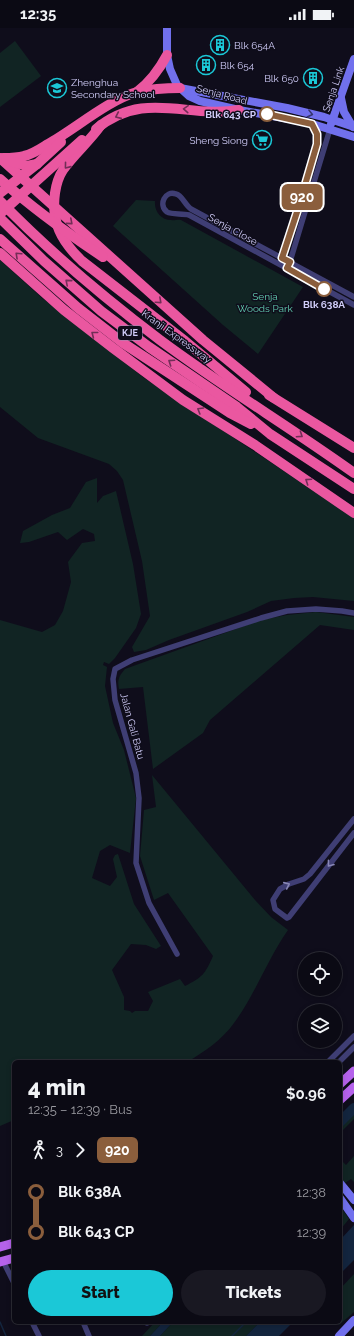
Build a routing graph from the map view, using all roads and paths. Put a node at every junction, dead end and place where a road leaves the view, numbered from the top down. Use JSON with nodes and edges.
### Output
{"nodes":[{"id":1,"x":167,"y":28,"type":"edge"},
{"id":2,"x":167,"y":55,"type":"junction"},
{"id":3,"x":354,"y":59,"type":"edge"},
{"id":4,"x":180,"y":88,"type":"junction"},
{"id":5,"x":137,"y":92,"type":"junction"},
{"id":6,"x":341,"y":95,"type":"junction"},
{"id":7,"x":239,"y":110,"type":"junction"},
{"id":8,"x":333,"y":120,"type":"junction"},
{"id":9,"x":84,"y":121,"type":"junction"},
{"id":10,"x":312,"y":124,"type":"junction"},
{"id":11,"x":101,"y":125,"type":"junction"},
{"id":12,"x":354,"y":127,"type":"edge"},
{"id":13,"x":330,"y":129,"type":"junction"},
{"id":14,"x":354,"y":137,"type":"edge"},
{"id":15,"x":1,"y":158,"type":"edge"},
{"id":16,"x":37,"y":164,"type":"junction"},
{"id":17,"x":0,"y":179,"type":"edge"},
{"id":18,"x":0,"y":193,"type":"edge"},
{"id":19,"x":0,"y":201,"type":"edge"},
{"id":20,"x":184,"y":202,"type":"junction"},
{"id":21,"x":178,"y":213,"type":"junction"},
{"id":22,"x":0,"y":214,"type":"edge"},
{"id":23,"x":0,"y":218,"type":"edge"},
{"id":24,"x":0,"y":239,"type":"edge"},
{"id":25,"x":0,"y":253,"type":"edge"},
{"id":26,"x":282,"y":258,"type":"junction"},
{"id":27,"x":290,"y":262,"type":"junction"},
{"id":28,"x":279,"y":264,"type":"junction"},
{"id":29,"x":287,"y":268,"type":"junction"},
{"id":30,"x":130,"y":275,"type":"junction"},
{"id":31,"x":354,"y":297,"type":"edge"},
{"id":32,"x":354,"y":305,"type":"edge"},
{"id":33,"x":185,"y":341,"type":"junction"},
{"id":34,"x":274,"y":398,"type":"junction"},
{"id":35,"x":278,"y":420,"type":"junction"},
{"id":36,"x":270,"y":434,"type":"junction"},
{"id":37,"x":354,"y":448,"type":"edge"},
{"id":38,"x":354,"y":473,"type":"edge"},
{"id":39,"x":354,"y":489,"type":"edge"},
{"id":40,"x":341,"y":503,"type":"junction"},
{"id":41,"x":354,"y":509,"type":"edge"},
{"id":42,"x":354,"y":513,"type":"edge"},
{"id":43,"x":354,"y":613,"type":"edge"},
{"id":44,"x":354,"y":819,"type":"edge"},
{"id":45,"x":354,"y":833,"type":"edge"},
{"id":46,"x":177,"y":954,"type":"dead end"},
{"id":47,"x":354,"y":1036,"type":"edge"},
{"id":48,"x":354,"y":1047,"type":"edge"},
{"id":49,"x":330,"y":1060,"type":"edge"},
{"id":50,"x":341,"y":1060,"type":"edge"},
{"id":51,"x":354,"y":1071,"type":"edge"},
{"id":52,"x":342,"y":1082,"type":"edge"},
{"id":53,"x":354,"y":1087,"type":"edge"},
{"id":54,"x":342,"y":1098,"type":"edge"},
{"id":55,"x":342,"y":1185,"type":"edge"},
{"id":56,"x":354,"y":1200,"type":"edge"},
{"id":57,"x":342,"y":1201,"type":"edge"},
{"id":58,"x":354,"y":1218,"type":"edge"},
{"id":59,"x":12,"y":1244,"type":"edge"},
{"id":60,"x":0,"y":1247,"type":"edge"},
{"id":61,"x":12,"y":1259,"type":"edge"},
{"id":62,"x":2,"y":1262,"type":"edge"},
{"id":63,"x":12,"y":1280,"type":"edge"},
{"id":64,"x":354,"y":1320,"type":"edge"},
{"id":65,"x":33,"y":1324,"type":"edge"},
{"id":66,"x":83,"y":1324,"type":"edge"},
{"id":67,"x":39,"y":1336,"type":"edge"},
{"id":68,"x":89,"y":1336,"type":"edge"},
{"id":69,"x":339,"y":1336,"type":"edge"}],
"edges":[{"from":1,"to":2,"type":"street"},
{"from":2,"to":4,"type":"street"},
{"from":2,"to":5,"type":"highway"},
{"from":3,"to":6,"type":"street","name":"Senja Link"},
{"from":4,"to":5,"type":"highway"},
{"from":4,"to":7,"type":"street","name":"Senja Road"},
{"from":4,"to":8,"type":"street","name":"Senja Road","one_way":true},
{"from":5,"to":9,"type":"highway"},
{"from":6,"to":8,"type":"street","name":"Senja Link"},
{"from":6,"to":12,"type":"street"},
{"from":7,"to":10,"type":"street","name":"Senja Road"},
{"from":7,"to":11,"type":"highway","one_way":true},
{"from":8,"to":12,"type":"street","name":"Senja Road"},
{"from":8,"to":13,"type":"street","name":"Senja Link"},
{"from":9,"to":15,"type":"highway"},
{"from":9,"to":16,"type":"highway"},
{"from":10,"to":13,"type":"street","name":"Senja Road"},
{"from":10,"to":26,"type":"street"},
{"from":11,"to":22,"type":"highway"},
{"from":11,"to":33,"type":"highway","one_way":true},
{"from":13,"to":14,"type":"street","name":"Senja Road"},
{"from":13,"to":27,"type":"street","name":"Senja Link"},
{"from":15,"to":16,"type":"highway"},
{"from":15,"to":30,"type":"highway","one_way":true},
{"from":16,"to":18,"type":"highway"},
{"from":17,"to":30,"type":"highway"},
{"from":19,"to":35,"type":"highway","name":"Kranji Expressway","number":"KJE"},
{"from":20,"to":21,"type":"street"},
{"from":20,"to":21,"type":"street","name":"Senja Close"},
{"from":20,"to":26,"type":"street","name":"Senja Close"},
{"from":21,"to":28,"type":"street","name":"Senja Close"},
{"from":36,"to":23,"type":"highway","number":"KJE","one_way":true},
{"from":36,"to":24,"type":"highway","one_way":true},
{"from":40,"to":25,"type":"highway","one_way":true},
{"from":26,"to":27,"type":"street","name":"Senja Close"},
{"from":26,"to":28,"type":"street"},
{"from":27,"to":29,"type":"street"},
{"from":27,"to":31,"type":"street","name":"Senja Close"},
{"from":28,"to":29,"type":"street","name":"Senja Close"},
{"from":29,"to":32,"type":"street","name":"Senja Close"},
{"from":30,"to":34,"type":"highway","one_way":true},
{"from":33,"to":34,"type":"highway"},
{"from":33,"to":35,"type":"highway"},
{"from":34,"to":37,"type":"highway"},
{"from":35,"to":38,"type":"highway","name":"Kranji Expressway","number":"KJE","one_way":true},
{"from":36,"to":39,"type":"highway","number":"KJE"},
{"from":40,"to":41,"type":"highway"},
{"from":40,"to":42,"type":"highway"},
{"from":43,"to":46,"type":"street","name":"Jalan Gali Batu"},
{"from":45,"to":44,"type":"street","one_way":true},
{"from":47,"to":49,"type":"street"},
{"from":48,"to":50,"type":"street"},
{"from":51,"to":52,"type":"main road"},
{"from":53,"to":54,"type":"main road"},
{"from":55,"to":56,"type":"street"},
{"from":57,"to":58,"type":"street"},
{"from":59,"to":60,"type":"main road"},
{"from":61,"to":62,"type":"main road"},
{"from":62,"to":63,"type":"street"},
{"from":64,"to":69,"type":"street"},
{"from":65,"to":67,"type":"street"},
{"from":66,"to":68,"type":"street"}]}
